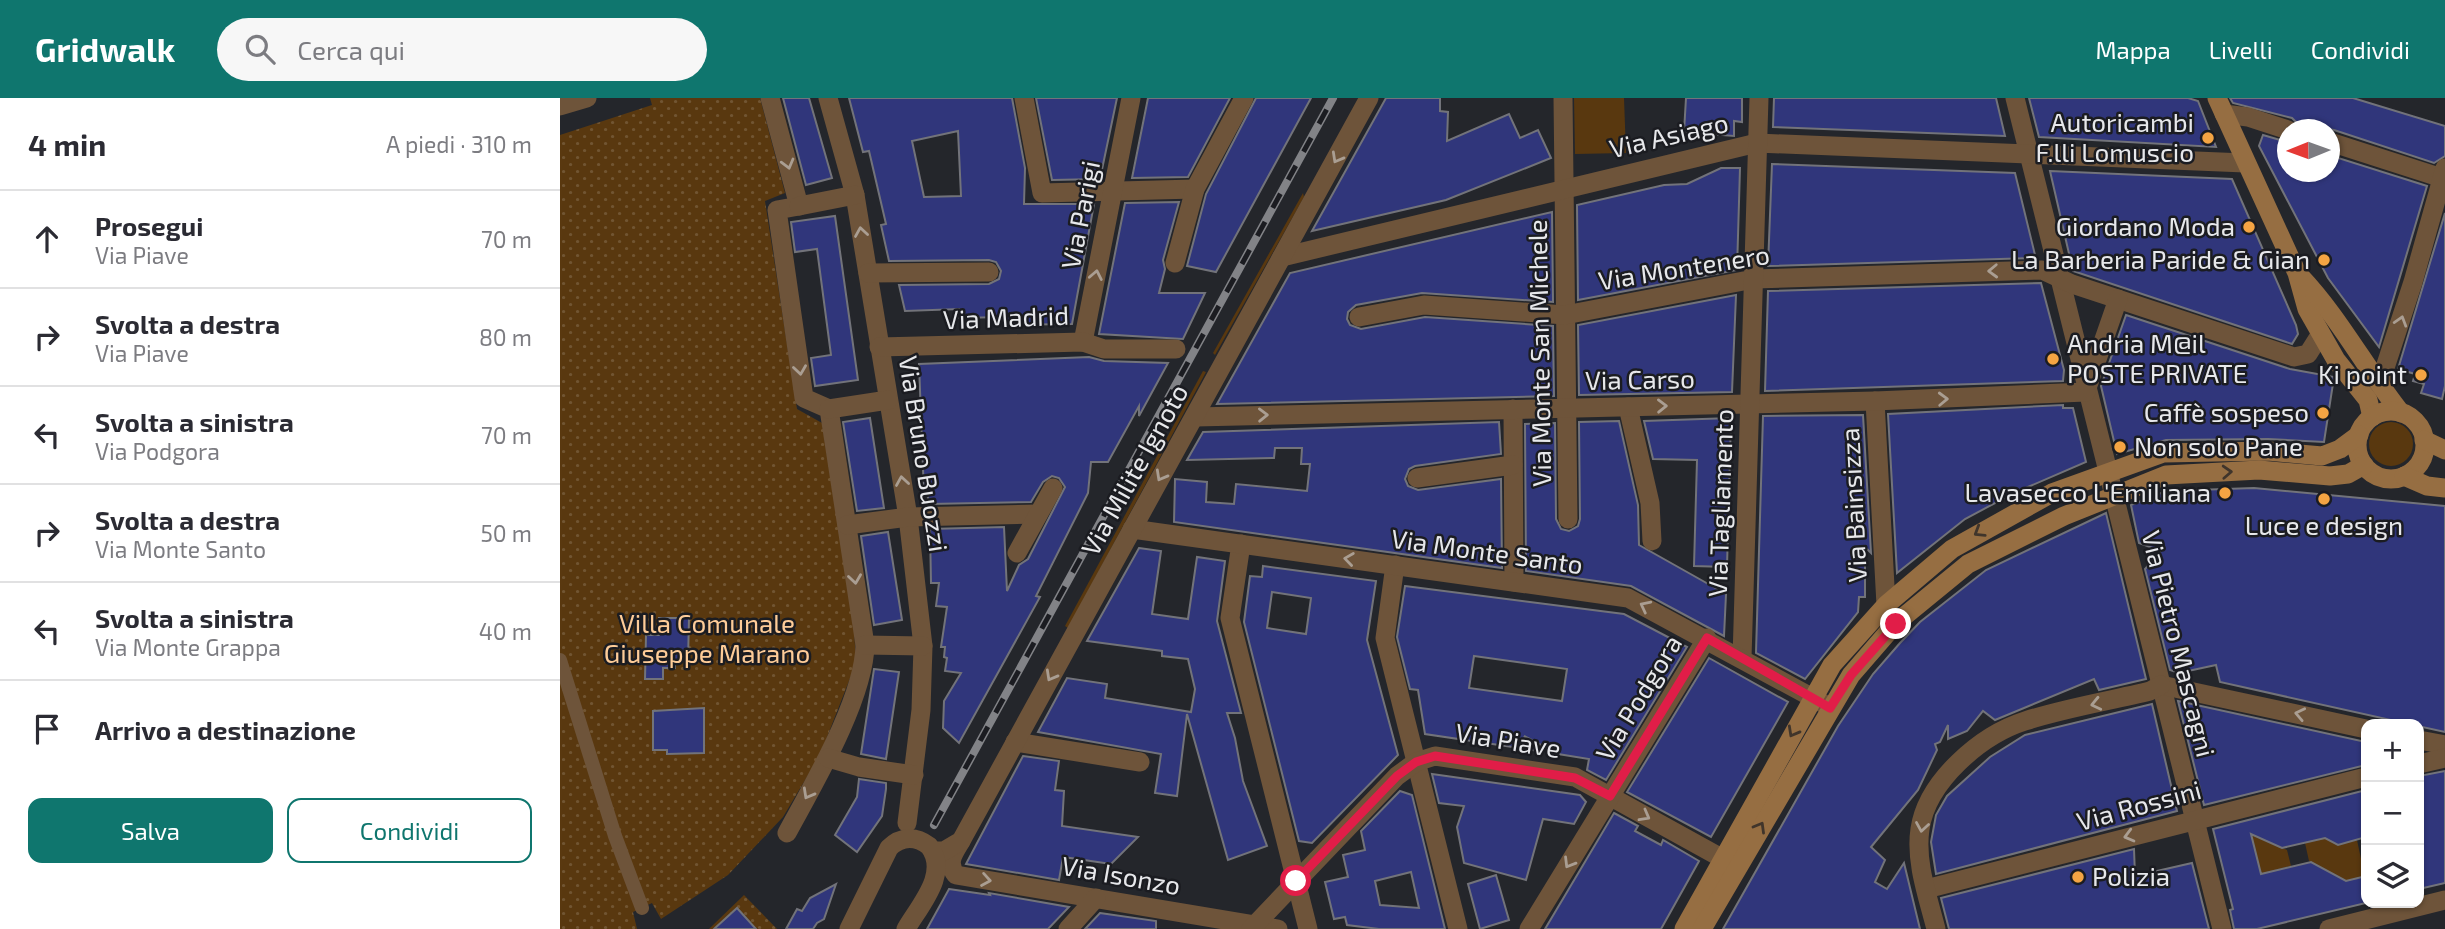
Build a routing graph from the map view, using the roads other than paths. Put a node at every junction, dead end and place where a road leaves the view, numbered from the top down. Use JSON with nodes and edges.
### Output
{"nodes":[{"id":1,"x":587,"y":98,"type":"edge"},
{"id":2,"x":770,"y":98,"type":"edge"},
{"id":3,"x":828,"y":98,"type":"edge"},
{"id":4,"x":1024,"y":98,"type":"edge"},
{"id":5,"x":1131,"y":98,"type":"edge"},
{"id":6,"x":1244,"y":98,"type":"edge"},
{"id":7,"x":1370,"y":98,"type":"edge"},
{"id":8,"x":1563,"y":98,"type":"edge"},
{"id":9,"x":1759,"y":98,"type":"edge"},
{"id":10,"x":2015,"y":98,"type":"edge"},
{"id":11,"x":560,"y":106,"type":"edge"},
{"id":12,"x":2220,"y":106,"type":"edge"},
{"id":13,"x":2277,"y":127,"type":"edge"},
{"id":14,"x":1757,"y":143,"type":"junction"},
{"id":15,"x":2340,"y":145,"type":"edge"},
{"id":16,"x":2028,"y":153,"type":"junction"},
{"id":17,"x":2245,"y":163,"type":"junction"},
{"id":18,"x":2444,"y":173,"type":"edge"},
{"id":19,"x":1564,"y":187,"type":"junction"},
{"id":20,"x":1195,"y":189,"type":"junction"},
{"id":21,"x":1113,"y":192,"type":"junction"},
{"id":22,"x":855,"y":195,"type":"junction"},
{"id":23,"x":799,"y":206,"type":"junction"},
{"id":24,"x":1282,"y":257,"type":"junction"},
{"id":25,"x":1175,"y":262,"type":"dead end"},
{"id":26,"x":989,"y":272,"type":"dead end"},
{"id":27,"x":868,"y":273,"type":"junction"},
{"id":28,"x":2297,"y":273,"type":"junction"},
{"id":29,"x":2060,"y":278,"type":"junction"},
{"id":30,"x":1754,"y":279,"type":"junction"},
{"id":31,"x":2118,"y":299,"type":"junction"},
{"id":32,"x":1565,"y":314,"type":"junction"},
{"id":33,"x":1359,"y":317,"type":"dead end"},
{"id":34,"x":2320,"y":335,"type":"junction"},
{"id":35,"x":1083,"y":342,"type":"junction"},
{"id":36,"x":879,"y":347,"type":"junction"},
{"id":37,"x":1175,"y":349,"type":"dead end"},
{"id":38,"x":2379,"y":386,"type":"junction"},
{"id":39,"x":2086,"y":392,"type":"junction"},
{"id":40,"x":888,"y":400,"type":"junction"},
{"id":41,"x":1875,"y":401,"type":"junction"},
{"id":42,"x":1750,"y":404,"type":"junction"},
{"id":43,"x":1628,"y":407,"type":"junction"},
{"id":44,"x":1566,"y":408,"type":"junction"},
{"id":45,"x":829,"y":409,"type":"junction"},
{"id":46,"x":1513,"y":410,"type":"junction"},
{"id":47,"x":2401,"y":413,"type":"junction"},
{"id":48,"x":1195,"y":417,"type":"junction"},
{"id":49,"x":2372,"y":417,"type":"junction"},
{"id":50,"x":2359,"y":435,"type":"junction"},
{"id":51,"x":2424,"y":440,"type":"junction"},
{"id":52,"x":2444,"y":449,"type":"edge"},
{"id":53,"x":1513,"y":465,"type":"junction"},
{"id":54,"x":2364,"y":465,"type":"junction"},
{"id":55,"x":2107,"y":472,"type":"junction"},
{"id":56,"x":2404,"y":476,"type":"junction"},
{"id":57,"x":1417,"y":478,"type":"dead end"},
{"id":58,"x":1053,"y":488,"type":"dead end"},
{"id":59,"x":2445,"y":488,"type":"edge"},
{"id":60,"x":2113,"y":494,"type":"junction"},
{"id":61,"x":1038,"y":514,"type":"junction"},
{"id":62,"x":908,"y":517,"type":"junction"},
{"id":63,"x":1568,"y":519,"type":"dead end"},
{"id":64,"x":847,"y":525,"type":"junction"},
{"id":65,"x":1132,"y":529,"type":"junction"},
{"id":66,"x":1652,"y":541,"type":"dead end"},
{"id":67,"x":1241,"y":544,"type":"junction"},
{"id":68,"x":1017,"y":553,"type":"dead end"},
{"id":69,"x":1395,"y":565,"type":"junction"},
{"id":70,"x":1514,"y":582,"type":"junction"},
{"id":71,"x":1886,"y":606,"type":"junction"},
{"id":72,"x":1707,"y":638,"type":"junction"},
{"id":73,"x":865,"y":645,"type":"junction"},
{"id":74,"x":923,"y":646,"type":"junction"},
{"id":75,"x":1742,"y":658,"type":"junction"},
{"id":76,"x":560,"y":660,"type":"edge"},
{"id":77,"x":2161,"y":685,"type":"junction"},
{"id":78,"x":1813,"y":697,"type":"junction"},
{"id":79,"x":1830,"y":708,"type":"junction"},
{"id":80,"x":2361,"y":728,"type":"edge"},
{"id":81,"x":2424,"y":741,"type":"edge"},
{"id":82,"x":1015,"y":742,"type":"junction"},
{"id":83,"x":2445,"y":746,"type":"edge"},
{"id":84,"x":828,"y":758,"type":"junction"},
{"id":85,"x":2445,"y":758,"type":"edge"},
{"id":86,"x":1140,"y":762,"type":"dead end"},
{"id":87,"x":1416,"y":762,"type":"junction"},
{"id":88,"x":2424,"y":763,"type":"edge"},
{"id":89,"x":914,"y":775,"type":"junction"},
{"id":90,"x":2361,"y":778,"type":"edge"},
{"id":91,"x":1610,"y":796,"type":"junction"},
{"id":92,"x":2195,"y":818,"type":"junction"},
{"id":93,"x":786,"y":833,"type":"dead end"},
{"id":94,"x":906,"y":834,"type":"junction"},
{"id":95,"x":961,"y":841,"type":"junction"},
{"id":96,"x":933,"y":850,"type":"junction"},
{"id":97,"x":1730,"y":863,"type":"junction"},
{"id":98,"x":942,"y":876,"type":"junction"},
{"id":99,"x":1296,"y":881,"type":"junction"},
{"id":100,"x":1926,"y":890,"type":"junction"},
{"id":101,"x":1096,"y":898,"type":"junction"},
{"id":102,"x":2445,"y":900,"type":"edge"},
{"id":103,"x":642,"y":908,"type":"dead end"},
{"id":104,"x":1253,"y":927,"type":"edge"},
{"id":105,"x":849,"y":929,"type":"edge"},
{"id":106,"x":906,"y":929,"type":"edge"},
{"id":107,"x":1068,"y":929,"type":"edge"},
{"id":108,"x":1278,"y":929,"type":"edge"},
{"id":109,"x":1308,"y":929,"type":"edge"},
{"id":110,"x":1458,"y":929,"type":"edge"},
{"id":111,"x":1529,"y":929,"type":"edge"},
{"id":112,"x":1684,"y":929,"type":"edge"},
{"id":113,"x":1702,"y":929,"type":"edge"},
{"id":114,"x":1936,"y":929,"type":"edge"},
{"id":115,"x":2222,"y":929,"type":"edge"},
{"id":116,"x":2329,"y":929,"type":"edge"}],
"edges":[{"from":1,"to":11,"type":"street"},
{"from":2,"to":23,"type":"street","one_way":true},
{"from":3,"to":22,"type":"street","name":"Via Bruno Buozzi"},
{"from":4,"to":21,"type":"street"},
{"from":5,"to":21,"type":"street","name":"Via Parigi"},
{"from":6,"to":20,"type":"street"},
{"from":7,"to":24,"type":"street","name":"Via Milite Ignoto","one_way":true},
{"from":8,"to":19,"type":"street","name":"Via Monte San Michele"},
{"from":9,"to":14,"type":"street","name":"Via Tagliamento"},
{"from":10,"to":16,"type":"street","name":"Via Pietro Mascagni"},
{"from":12,"to":13,"type":"street"},
{"from":12,"to":17,"type":"main road"},
{"from":14,"to":16,"type":"street","name":"Via Asiago"},
{"from":14,"to":19,"type":"street","name":"Via Asiago"},
{"from":14,"to":30,"type":"street","name":"Via Tagliamento"},
{"from":15,"to":18,"type":"street"},
{"from":16,"to":17,"type":"street","name":"Via Asiago"},
{"from":16,"to":29,"type":"street","name":"Via Pietro Mascagni"},
{"from":17,"to":28,"type":"main road"},
{"from":38,"to":18,"type":"street","one_way":true},
{"from":19,"to":24,"type":"street","name":"Via Asiago"},
{"from":19,"to":32,"type":"street","name":"Via Monte San Michele"},
{"from":20,"to":21,"type":"street"},
{"from":20,"to":25,"type":"street"},
{"from":35,"to":21,"type":"street","name":"Via Parigi","one_way":true},
{"from":22,"to":23,"type":"street"},
{"from":27,"to":22,"type":"street","name":"Via Bruno Buozzi","one_way":true},
{"from":23,"to":45,"type":"street","one_way":true},
{"from":24,"to":48,"type":"street","name":"Via Milite Ignoto"},
{"from":26,"to":27,"type":"street"},
{"from":27,"to":36,"type":"street","name":"Via Bruno Buozzi"},
{"from":28,"to":34,"type":"main road"},
{"from":28,"to":38,"type":"main road"},
{"from":29,"to":30,"type":"street","name":"Via Montenero","one_way":true},
{"from":29,"to":31,"type":"street","name":"Via Montenero"},
{"from":29,"to":39,"type":"street","name":"Via Pietro Mascagni"},
{"from":30,"to":32,"type":"street","name":"Via Montenero"},
{"from":30,"to":42,"type":"street","name":"Via Tagliamento"},
{"from":31,"to":34,"type":"street","name":"Via Montenero"},
{"from":31,"to":39,"type":"street"},
{"from":32,"to":33,"type":"street","name":"Via Montenero"},
{"from":32,"to":44,"type":"street","name":"Via Monte San Michele"},
{"from":34,"to":49,"type":"main road"},
{"from":35,"to":36,"type":"street","name":"Via Madrid"},
{"from":35,"to":37,"type":"street","name":"Via Madrid"},
{"from":36,"to":40,"type":"street","name":"Via Bruno Buozzi"},
{"from":38,"to":47,"type":"main road"},
{"from":41,"to":39,"type":"street","name":"Via Carso","one_way":true},
{"from":39,"to":55,"type":"street","name":"Via Pietro Mascagni"},
{"from":40,"to":45,"type":"street"},
{"from":62,"to":40,"type":"street","name":"Via Bruno Buozzi","one_way":true},
{"from":41,"to":42,"type":"street","name":"Via Carso"},
{"from":41,"to":71,"type":"street","name":"Via Bainsizza"},
{"from":43,"to":42,"type":"street","name":"Via Carso","one_way":true},
{"from":42,"to":75,"type":"street","name":"Via Tagliamento"},
{"from":43,"to":44,"type":"street","name":"Via Carso"},
{"from":43,"to":66,"type":"street"},
{"from":44,"to":46,"type":"street","name":"Via Carso"},
{"from":44,"to":63,"type":"street","name":"Via Monte San Michele"},
{"from":45,"to":64,"type":"street"},
{"from":48,"to":46,"type":"street","name":"Via Carso","one_way":true},
{"from":46,"to":53,"type":"street"},
{"from":47,"to":49,"type":"main road"},
{"from":47,"to":51,"type":"main road"},
{"from":48,"to":65,"type":"street","name":"Via Milite Ignoto","one_way":true},
{"from":49,"to":50,"type":"main road"},
{"from":50,"to":54,"type":"main road"},
{"from":50,"to":55,"type":"main road"},
{"from":51,"to":52,"type":"main road"},
{"from":51,"to":56,"type":"main road"},
{"from":53,"to":57,"type":"street"},
{"from":53,"to":70,"type":"street"},
{"from":54,"to":56,"type":"main road"},
{"from":60,"to":54,"type":"main road","one_way":true},
{"from":55,"to":60,"type":"street","name":"Via Pietro Mascagni"},
{"from":55,"to":71,"type":"main road","one_way":true},
{"from":56,"to":59,"type":"main road"},
{"from":58,"to":61,"type":"street"},
{"from":60,"to":77,"type":"street","name":"Via Pietro Mascagni"},
{"from":60,"to":79,"type":"main road"},
{"from":61,"to":62,"type":"street"},
{"from":61,"to":68,"type":"street"},
{"from":62,"to":64,"type":"street"},
{"from":62,"to":74,"type":"street","name":"Via Bruno Buozzi"},
{"from":64,"to":73,"type":"street","one_way":true},
{"from":65,"to":67,"type":"street","name":"Via Monte Santo"},
{"from":65,"to":82,"type":"street","name":"Via Milite Ignoto","one_way":true},
{"from":69,"to":67,"type":"street","name":"Via Monte Santo","one_way":true},
{"from":67,"to":99,"type":"street"},
{"from":69,"to":70,"type":"street","name":"Via Monte Santo"},
{"from":69,"to":87,"type":"street"},
{"from":72,"to":70,"type":"street","name":"Via Monte Santo","one_way":true},
{"from":71,"to":78,"type":"main road"},
{"from":72,"to":75,"type":"street","name":"Via Monte Santo"},
{"from":72,"to":91,"type":"street","name":"Via Podgora"},
{"from":73,"to":74,"type":"street"},
{"from":73,"to":84,"type":"street"},
{"from":74,"to":89,"type":"street","name":"Via Bruno Buozzi"},
{"from":75,"to":78,"type":"street","name":"Via Monte Santo"},
{"from":76,"to":103,"type":"street"},
{"from":80,"to":77,"type":"street","one_way":true},
{"from":77,"to":92,"type":"street","name":"Via Pietro Mascagni"},
{"from":77,"to":100,"type":"street","one_way":true},
{"from":78,"to":79,"type":"street","name":"Via Monte Santo"},
{"from":78,"to":97,"type":"main road","one_way":true},
{"from":97,"to":79,"type":"main road","one_way":true},
{"from":81,"to":83,"type":"street"},
{"from":82,"to":86,"type":"street"},
{"from":82,"to":95,"type":"street","name":"Via Milite Ignoto"},
{"from":84,"to":89,"type":"street"},
{"from":84,"to":93,"type":"street","one_way":true},
{"from":85,"to":88,"type":"street"},
{"from":87,"to":91,"type":"street","name":"Via Piave"},
{"from":87,"to":99,"type":"street","name":"Via Piave"},
{"from":87,"to":110,"type":"street"},
{"from":89,"to":94,"type":"street","name":"Via Bruno Buozzi"},
{"from":90,"to":92,"type":"street","name":"Via Rossini"},
{"from":91,"to":97,"type":"street","name":"Via Piave","one_way":true},
{"from":91,"to":111,"type":"street","name":"Via Podgora","one_way":true},
{"from":92,"to":100,"type":"street","name":"Via Rossini","one_way":true},
{"from":92,"to":115,"type":"street","name":"Via Pietro Mascagni"},
{"from":94,"to":96,"type":"street"},
{"from":94,"to":105,"type":"street"},
{"from":95,"to":96,"type":"street"},
{"from":95,"to":98,"type":"street"},
{"from":96,"to":98,"type":"street"},
{"from":97,"to":112,"type":"main road"},
{"from":97,"to":113,"type":"main road"},
{"from":98,"to":101,"type":"street","name":"Via Isonzo","one_way":true},
{"from":98,"to":106,"type":"street"},
{"from":99,"to":104,"type":"street","name":"Via Piave"},
{"from":99,"to":109,"type":"street"},
{"from":100,"to":114,"type":"street"},
{"from":101,"to":104,"type":"street","name":"Via Isonzo"},
{"from":101,"to":107,"type":"street"},
{"from":102,"to":116,"type":"street"},
{"from":104,"to":108,"type":"street","name":"Via Isonzo"}]}
